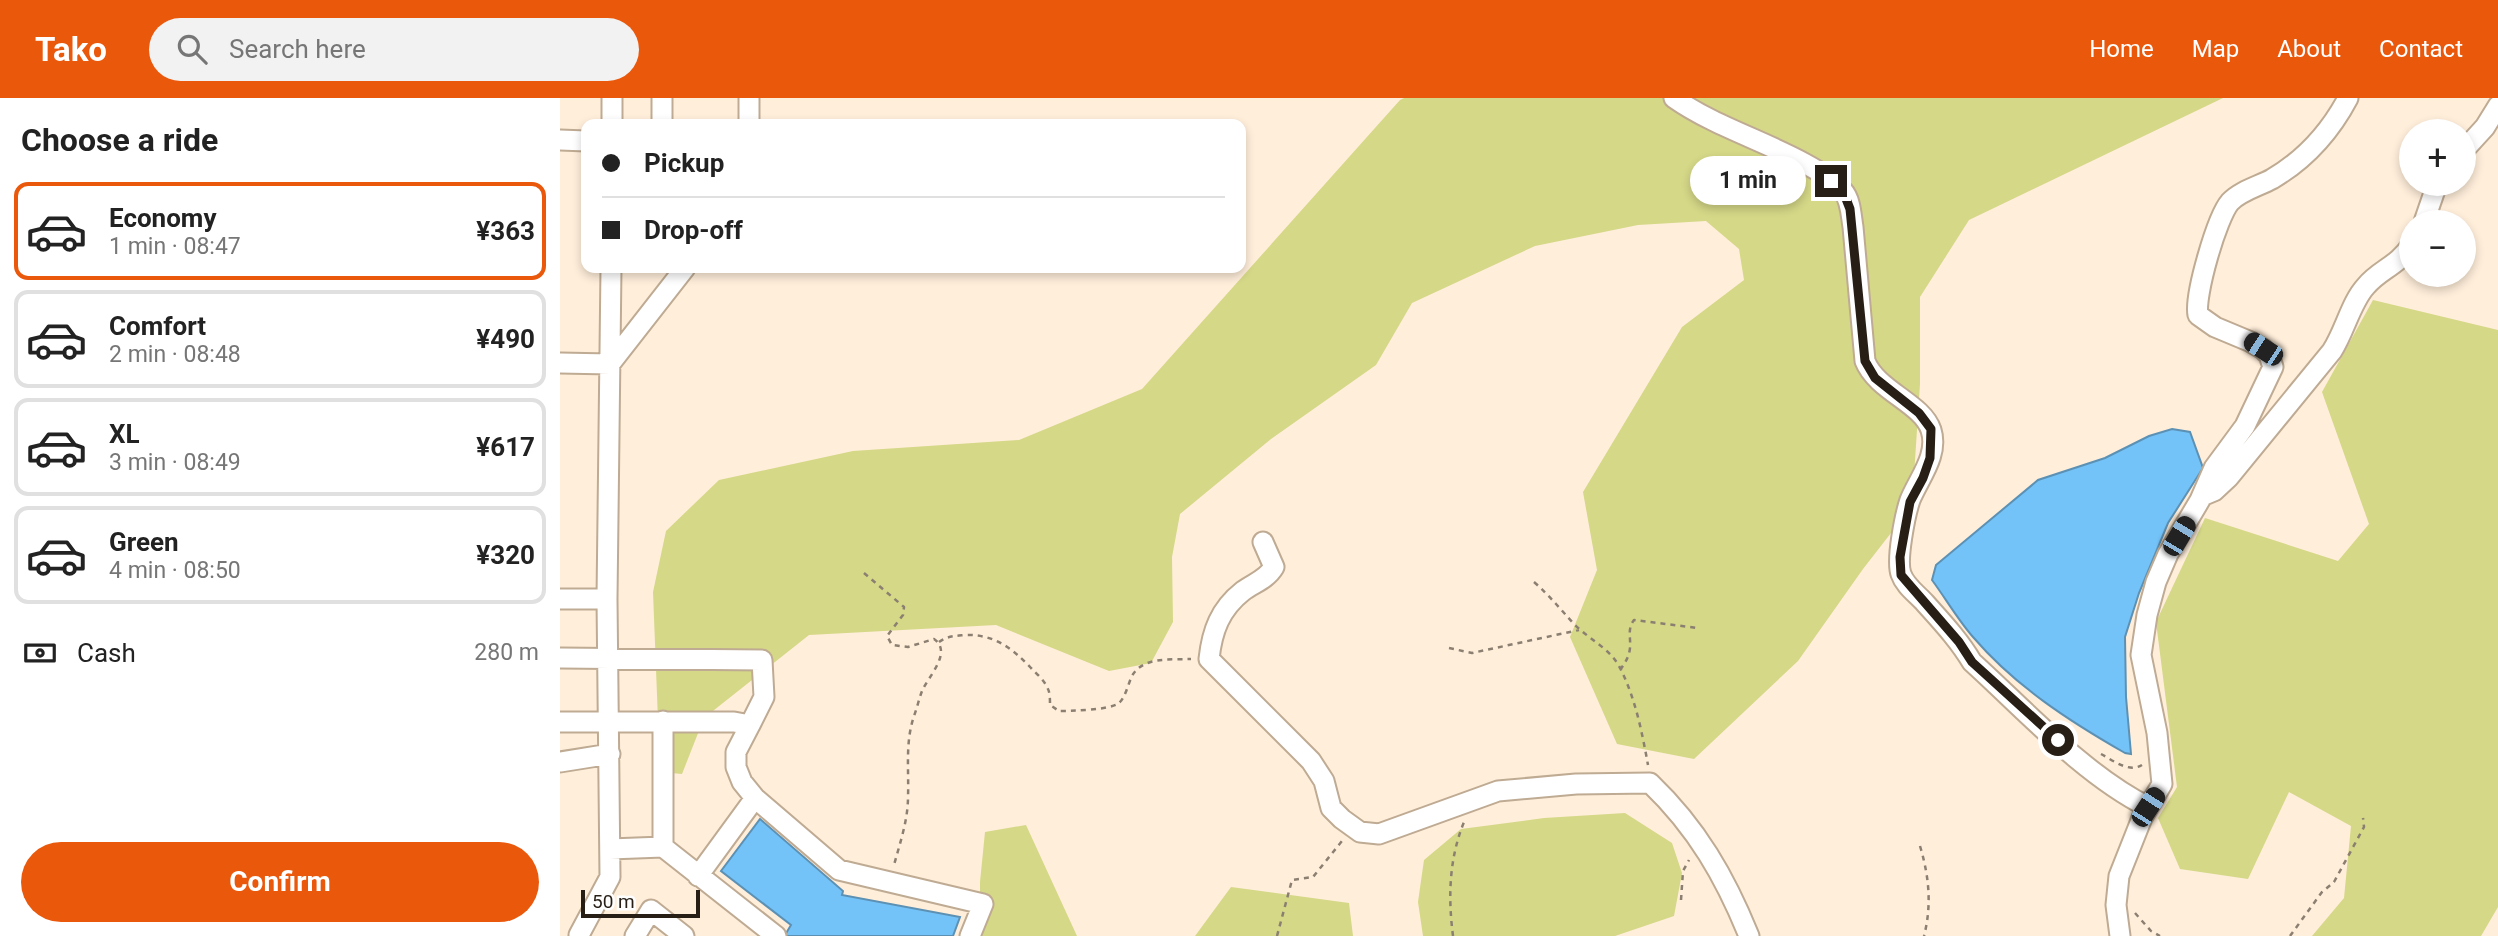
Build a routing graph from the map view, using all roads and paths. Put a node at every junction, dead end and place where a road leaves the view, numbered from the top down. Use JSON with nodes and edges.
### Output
{"nodes":[{"id":1,"x":612,"y":98,"type":"edge"},
{"id":2,"x":662,"y":98,"type":"edge"},
{"id":3,"x":749,"y":98,"type":"edge"},
{"id":4,"x":1674,"y":98,"type":"edge"},
{"id":5,"x":2348,"y":98,"type":"edge"},
{"id":6,"x":2498,"y":106,"type":"edge"},
{"id":7,"x":612,"y":119,"type":"edge"},
{"id":8,"x":663,"y":119,"type":"edge"},
{"id":9,"x":749,"y":119,"type":"edge"},
{"id":10,"x":2476,"y":137,"type":"edge"},
{"id":11,"x":560,"y":140,"type":"edge"},
{"id":12,"x":581,"y":141,"type":"edge"},
{"id":13,"x":2399,"y":259,"type":"edge"},
{"id":14,"x":611,"y":273,"type":"edge"},
{"id":15,"x":681,"y":273,"type":"edge"},
{"id":16,"x":560,"y":363,"type":"edge"},
{"id":17,"x":610,"y":364,"type":"junction"},
{"id":18,"x":2202,"y":496,"type":"junction"},
{"id":19,"x":1263,"y":542,"type":"dead end"},
{"id":20,"x":864,"y":573,"type":"dead end"},
{"id":21,"x":1534,"y":582,"type":"dead end"},
{"id":22,"x":560,"y":599,"type":"edge"},
{"id":23,"x":607,"y":599,"type":"junction"},
{"id":24,"x":1698,"y":628,"type":"dead end"},
{"id":25,"x":1580,"y":629,"type":"junction"},
{"id":26,"x":939,"y":642,"type":"junction"},
{"id":27,"x":1449,"y":648,"type":"dead end"},
{"id":28,"x":560,"y":658,"type":"edge"},
{"id":29,"x":608,"y":658,"type":"junction"},
{"id":30,"x":1209,"y":659,"type":"junction"},
{"id":31,"x":1620,"y":670,"type":"junction"},
{"id":32,"x":663,"y":721,"type":"junction"},
{"id":33,"x":560,"y":722,"type":"edge"},
{"id":34,"x":609,"y":722,"type":"junction"},
{"id":35,"x":750,"y":725,"type":"junction"},
{"id":36,"x":2096,"y":750,"type":"dead end"},
{"id":37,"x":610,"y":754,"type":"junction"},
{"id":38,"x":2144,"y":759,"type":"dead end"},
{"id":39,"x":560,"y":762,"type":"edge"},
{"id":40,"x":1650,"y":783,"type":"junction"},
{"id":41,"x":1483,"y":797,"type":"junction"},
{"id":42,"x":755,"y":798,"type":"junction"},
{"id":43,"x":2148,"y":807,"type":"junction"},
{"id":44,"x":2363,"y":818,"type":"dead end"},
{"id":45,"x":1352,"y":828,"type":"junction"},
{"id":46,"x":1920,"y":846,"type":"dead end"},
{"id":47,"x":663,"y":847,"type":"junction"},
{"id":48,"x":610,"y":849,"type":"junction"},
{"id":49,"x":1708,"y":852,"type":"junction"},
{"id":50,"x":698,"y":876,"type":"junction"},
{"id":51,"x":890,"y":882,"type":"junction"},
{"id":52,"x":1681,"y":900,"type":"dead end"},
{"id":53,"x":2133,"y":910,"type":"dead end"},
{"id":54,"x":579,"y":936,"type":"edge"},
{"id":55,"x":635,"y":936,"type":"edge"},
{"id":56,"x":684,"y":936,"type":"edge"},
{"id":57,"x":776,"y":936,"type":"edge"},
{"id":58,"x":970,"y":936,"type":"edge"},
{"id":59,"x":1277,"y":936,"type":"edge"},
{"id":60,"x":1453,"y":936,"type":"edge"},
{"id":61,"x":1749,"y":936,"type":"edge"},
{"id":62,"x":1924,"y":936,"type":"edge"},
{"id":63,"x":2120,"y":936,"type":"edge"},
{"id":64,"x":2160,"y":936,"type":"edge"},
{"id":65,"x":2290,"y":936,"type":"edge"}],
"edges":[{"from":1,"to":7,"type":"street"},
{"from":2,"to":8,"type":"street"},
{"from":3,"to":9,"type":"street"},
{"from":4,"to":43,"type":"street"},
{"from":5,"to":18,"type":"street"},
{"from":6,"to":10,"type":"street"},
{"from":11,"to":12,"type":"street"},
{"from":13,"to":18,"type":"street"},
{"from":14,"to":17,"type":"street"},
{"from":15,"to":17,"type":"street"},
{"from":16,"to":17,"type":"street"},
{"from":17,"to":23,"type":"street"},
{"from":18,"to":43,"type":"street"},
{"from":19,"to":30,"type":"street"},
{"from":20,"to":26,"type":"path"},
{"from":21,"to":25,"type":"path"},
{"from":22,"to":23,"type":"street"},
{"from":23,"to":29,"type":"street"},
{"from":24,"to":31,"type":"path"},
{"from":25,"to":27,"type":"path"},
{"from":25,"to":31,"type":"path"},
{"from":26,"to":30,"type":"path"},
{"from":26,"to":51,"type":"path"},
{"from":28,"to":29,"type":"street"},
{"from":29,"to":34,"type":"street"},
{"from":29,"to":35,"type":"street"},
{"from":30,"to":45,"type":"street"},
{"from":31,"to":40,"type":"path"},
{"from":32,"to":34,"type":"street"},
{"from":32,"to":35,"type":"street"},
{"from":32,"to":47,"type":"street"},
{"from":33,"to":34,"type":"street"},
{"from":34,"to":37,"type":"street"},
{"from":35,"to":42,"type":"street"},
{"from":36,"to":38,"type":"path"},
{"from":37,"to":39,"type":"street"},
{"from":37,"to":48,"type":"street"},
{"from":40,"to":41,"type":"street"},
{"from":40,"to":49,"type":"street"},
{"from":41,"to":45,"type":"street"},
{"from":41,"to":60,"type":"path"},
{"from":42,"to":50,"type":"street"},
{"from":42,"to":51,"type":"street"},
{"from":43,"to":63,"type":"street"},
{"from":44,"to":65,"type":"path"},
{"from":45,"to":59,"type":"path"},
{"from":46,"to":62,"type":"path"},
{"from":47,"to":48,"type":"street"},
{"from":47,"to":50,"type":"street"},
{"from":48,"to":54,"type":"street"},
{"from":49,"to":52,"type":"path"},
{"from":49,"to":61,"type":"street"},
{"from":50,"to":57,"type":"street"},
{"from":51,"to":58,"type":"street"},
{"from":53,"to":64,"type":"path"},
{"from":55,"to":56,"type":"street"}]}
